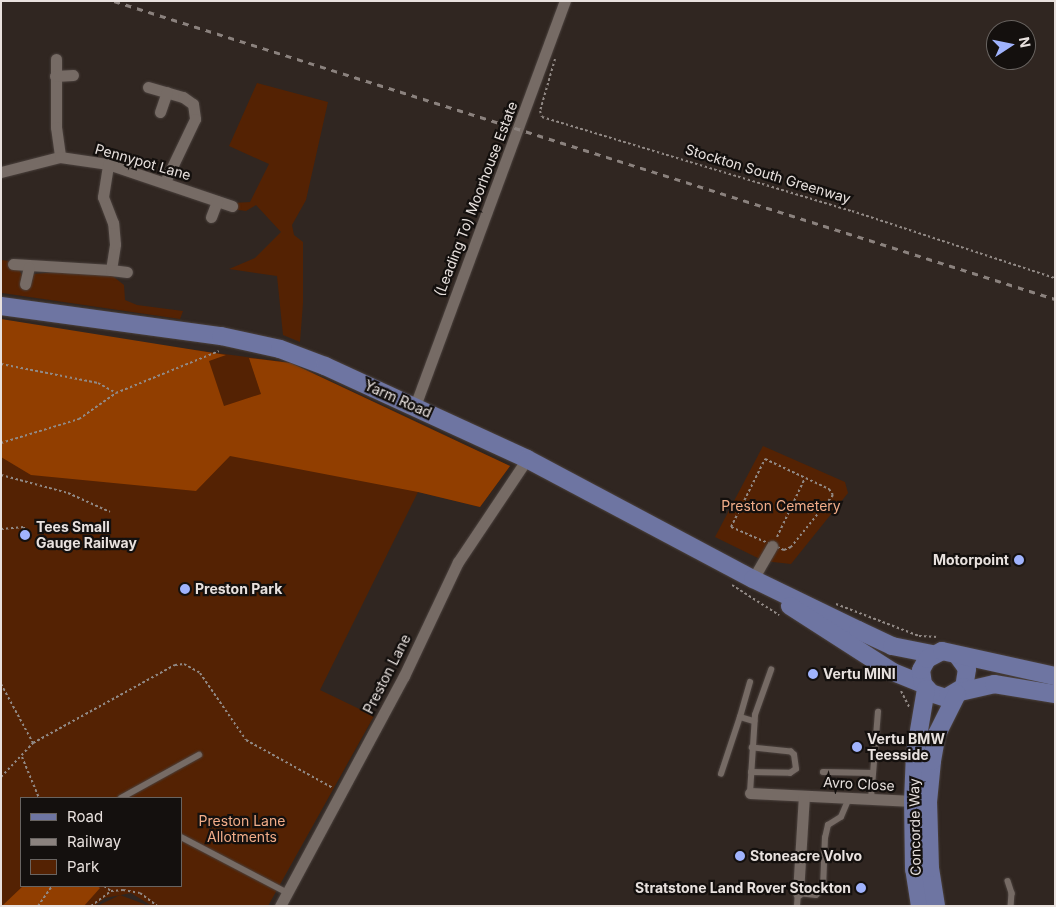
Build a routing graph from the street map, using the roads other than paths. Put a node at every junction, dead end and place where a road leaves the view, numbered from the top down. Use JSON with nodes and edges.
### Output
{"nodes":[{"id":1,"x":565,"y":1,"type":"edge"},
{"id":2,"x":56,"y":59,"type":"dead end"},
{"id":3,"x":72,"y":75,"type":"dead end"},
{"id":4,"x":56,"y":76,"type":"junction"},
{"id":5,"x":148,"y":87,"type":"dead end"},
{"id":6,"x":167,"y":92,"type":"junction"},
{"id":7,"x":160,"y":112,"type":"dead end"},
{"id":8,"x":60,"y":157,"type":"junction"},
{"id":9,"x":108,"y":164,"type":"junction"},
{"id":10,"x":1,"y":172,"type":"edge"},
{"id":11,"x":165,"y":182,"type":"junction"},
{"id":12,"x":218,"y":201,"type":"junction"},
{"id":13,"x":232,"y":206,"type":"dead end"},
{"id":14,"x":211,"y":217,"type":"dead end"},
{"id":15,"x":13,"y":264,"type":"dead end"},
{"id":16,"x":29,"y":267,"type":"junction"},
{"id":17,"x":111,"y":270,"type":"junction"},
{"id":18,"x":127,"y":272,"type":"dead end"},
{"id":19,"x":25,"y":284,"type":"dead end"},
{"id":20,"x":1,"y":306,"type":"edge"},
{"id":21,"x":415,"y":406,"type":"junction"},
{"id":22,"x":527,"y":459,"type":"junction"},
{"id":23,"x":772,"y":546,"type":"road end"},
{"id":24,"x":758,"y":582,"type":"junction"},
{"id":25,"x":932,"y":654,"type":"junction"},
{"id":26,"x":957,"y":655,"type":"junction"},
{"id":27,"x":771,"y":670,"type":"dead end"},
{"id":28,"x":1055,"y":676,"type":"edge"},
{"id":29,"x":750,"y":682,"type":"dead end"},
{"id":30,"x":924,"y":686,"type":"junction"},
{"id":31,"x":958,"y":693,"type":"junction"},
{"id":32,"x":1055,"y":694,"type":"edge"},
{"id":33,"x":878,"y":712,"type":"dead end"},
{"id":34,"x":740,"y":717,"type":"junction"},
{"id":35,"x":754,"y":720,"type":"junction"},
{"id":36,"x":752,"y":748,"type":"junction"},
{"id":37,"x":199,"y":754,"type":"dead end"},
{"id":38,"x":750,"y":772,"type":"junction"},
{"id":39,"x":823,"y":772,"type":"dead end"},
{"id":40,"x":873,"y":773,"type":"junction"},
{"id":41,"x":721,"y":774,"type":"dead end"},
{"id":42,"x":750,"y":793,"type":"joint"},
{"id":43,"x":804,"y":796,"type":"junction"},
{"id":44,"x":123,"y":797,"type":"edge"},
{"id":45,"x":849,"y":798,"type":"junction"},
{"id":46,"x":871,"y":799,"type":"junction"},
{"id":47,"x":913,"y":800,"type":"junction"},
{"id":48,"x":182,"y":839,"type":"edge"},
{"id":49,"x":1008,"y":881,"type":"dead end"},
{"id":50,"x":288,"y":893,"type":"junction"},
{"id":51,"x":798,"y":893,"type":"junction"},
{"id":52,"x":280,"y":906,"type":"edge"},
{"id":53,"x":797,"y":906,"type":"edge"},
{"id":54,"x":920,"y":906,"type":"edge"},
{"id":55,"x":936,"y":906,"type":"edge"},
{"id":56,"x":1011,"y":906,"type":"edge"}],
"edges":[{"from":1,"to":21,"type":"street","name":"(Leading To) Moorhouse Estate"},
{"from":2,"to":4,"type":"street"},
{"from":3,"to":4,"type":"street"},
{"from":4,"to":8,"type":"street"},
{"from":5,"to":6,"type":"street"},
{"from":6,"to":7,"type":"street"},
{"from":6,"to":11,"type":"street"},
{"from":8,"to":9,"type":"street","name":"Pennypot Lane"},
{"from":8,"to":10,"type":"street","name":"Pennypot Lane"},
{"from":9,"to":11,"type":"street","name":"Pennypot Lane"},
{"from":9,"to":17,"type":"street"},
{"from":11,"to":12,"type":"street","name":"Pennypot Lane"},
{"from":12,"to":13,"type":"street","name":"Pennypot Lane"},
{"from":12,"to":14,"type":"street"},
{"from":15,"to":16,"type":"street"},
{"from":16,"to":17,"type":"street"},
{"from":16,"to":19,"type":"street"},
{"from":17,"to":18,"type":"street"},
{"from":20,"to":21,"type":"main road","name":"Yarm Road"},
{"from":21,"to":22,"type":"main road","name":"Yarm Road"},
{"from":22,"to":24,"type":"main road","name":"Yarm Road"},
{"from":22,"to":50,"type":"street","name":"Preston Lane"},
{"from":23,"to":24,"type":"street"},
{"from":24,"to":25,"type":"main road"},
{"from":24,"to":30,"type":"main road"},
{"from":25,"to":26,"type":"main road"},
{"from":25,"to":30,"type":"main road"},
{"from":26,"to":28,"type":"main road"},
{"from":26,"to":31,"type":"main road"},
{"from":27,"to":35,"type":"lane"},
{"from":29,"to":34,"type":"lane"},
{"from":30,"to":31,"type":"main road"},
{"from":30,"to":47,"type":"main road","name":"Concorde Way"},
{"from":31,"to":32,"type":"main road"},
{"from":31,"to":55,"type":"main road","name":"Concorde Way"},
{"from":33,"to":40,"type":"lane"},
{"from":34,"to":35,"type":"lane"},
{"from":34,"to":41,"type":"lane"},
{"from":35,"to":36,"type":"lane"},
{"from":36,"to":38,"type":"lane"},
{"from":36,"to":38,"type":"lane"},
{"from":37,"to":44,"type":"lane"},
{"from":38,"to":42,"type":"lane"},
{"from":39,"to":40,"type":"lane"},
{"from":40,"to":46,"type":"lane"},
{"from":42,"to":43,"type":"street","name":"Avro Close"},
{"from":43,"to":45,"type":"street","name":"Avro Close"},
{"from":43,"to":51,"type":"street","name":"Avro Close"},
{"from":45,"to":46,"type":"street","name":"Avro Close"},
{"from":45,"to":51,"type":"lane"},
{"from":46,"to":47,"type":"street","name":"Avro Close"},
{"from":47,"to":54,"type":"main road","name":"Concorde Way"},
{"from":48,"to":50,"type":"lane"},
{"from":49,"to":56,"type":"lane"},
{"from":50,"to":52,"type":"street","name":"Preston Lane"},
{"from":51,"to":53,"type":"lane"}]}
